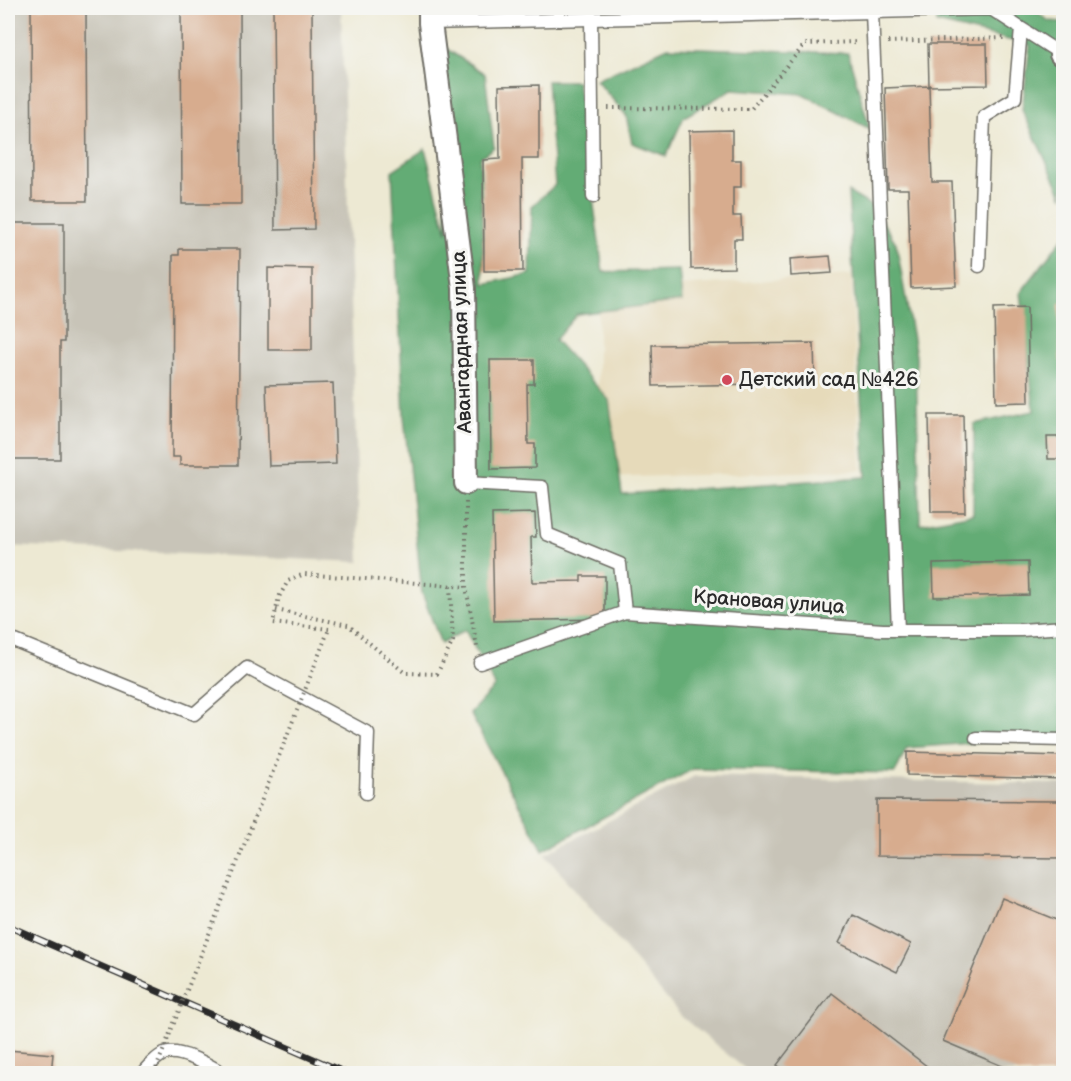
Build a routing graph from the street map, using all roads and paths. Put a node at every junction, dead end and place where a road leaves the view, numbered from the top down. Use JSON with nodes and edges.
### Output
{"nodes":[{"id":1,"x":919,"y":9,"type":"edge"},
{"id":2,"x":872,"y":12,"type":"junction"},
{"id":3,"x":559,"y":14,"type":"edge"},
{"id":4,"x":430,"y":15,"type":"edge"},
{"id":5,"x":591,"y":19,"type":"junction"},
{"id":6,"x":1021,"y":33,"type":"junction"},
{"id":7,"x":873,"y":42,"type":"junction"},
{"id":8,"x":1062,"y":54,"type":"edge"},
{"id":9,"x":592,"y":108,"type":"junction"},
{"id":10,"x":593,"y":197,"type":"dead end"},
{"id":11,"x":979,"y":266,"type":"dead end"},
{"id":12,"x":466,"y":483,"type":"junction"},
{"id":13,"x":450,"y":586,"type":"junction"},
{"id":14,"x":466,"y":587,"type":"junction"},
{"id":15,"x":276,"y":610,"type":"dead end"},
{"id":16,"x":625,"y":612,"type":"junction"},
{"id":17,"x":1064,"y":627,"type":"edge"},
{"id":18,"x":898,"y":630,"type":"junction"},
{"id":19,"x":8,"y":638,"type":"edge"},
{"id":20,"x":480,"y":663,"type":"joint"},
{"id":21,"x":976,"y":738,"type":"dead end"},
{"id":22,"x":1064,"y":740,"type":"edge"},
{"id":23,"x":366,"y":793,"type":"dead end"},
{"id":24,"x":142,"y":1074,"type":"edge"},
{"id":25,"x":154,"y":1074,"type":"edge"},
{"id":26,"x":224,"y":1074,"type":"edge"}],
"edges":[{"from":1,"to":2,"type":"lane"},
{"from":1,"to":6,"type":"lane"},
{"from":2,"to":5,"type":"lane"},
{"from":2,"to":7,"type":"lane"},
{"from":3,"to":4,"type":"lane"},
{"from":3,"to":5,"type":"lane"},
{"from":4,"to":12,"type":"street","name":"Авангардная улица"},
{"from":5,"to":9,"type":"lane"},
{"from":6,"to":7,"type":"path"},
{"from":6,"to":8,"type":"lane"},
{"from":6,"to":11,"type":"lane"},
{"from":7,"to":9,"type":"path"},
{"from":7,"to":18,"type":"lane"},
{"from":9,"to":10,"type":"lane"},
{"from":12,"to":14,"type":"path"},
{"from":12,"to":16,"type":"lane"},
{"from":13,"to":14,"type":"path"},
{"from":13,"to":15,"type":"path"},
{"from":13,"to":25,"type":"path","bridge":true},
{"from":14,"to":20,"type":"path"},
{"from":16,"to":18,"type":"lane","name":"Крановая улица"},
{"from":16,"to":20,"type":"lane","name":"Крановая улица"},
{"from":17,"to":18,"type":"lane","name":"Крановая улица"},
{"from":19,"to":23,"type":"lane"},
{"from":21,"to":22,"type":"lane"},
{"from":24,"to":26,"type":"lane"}]}
